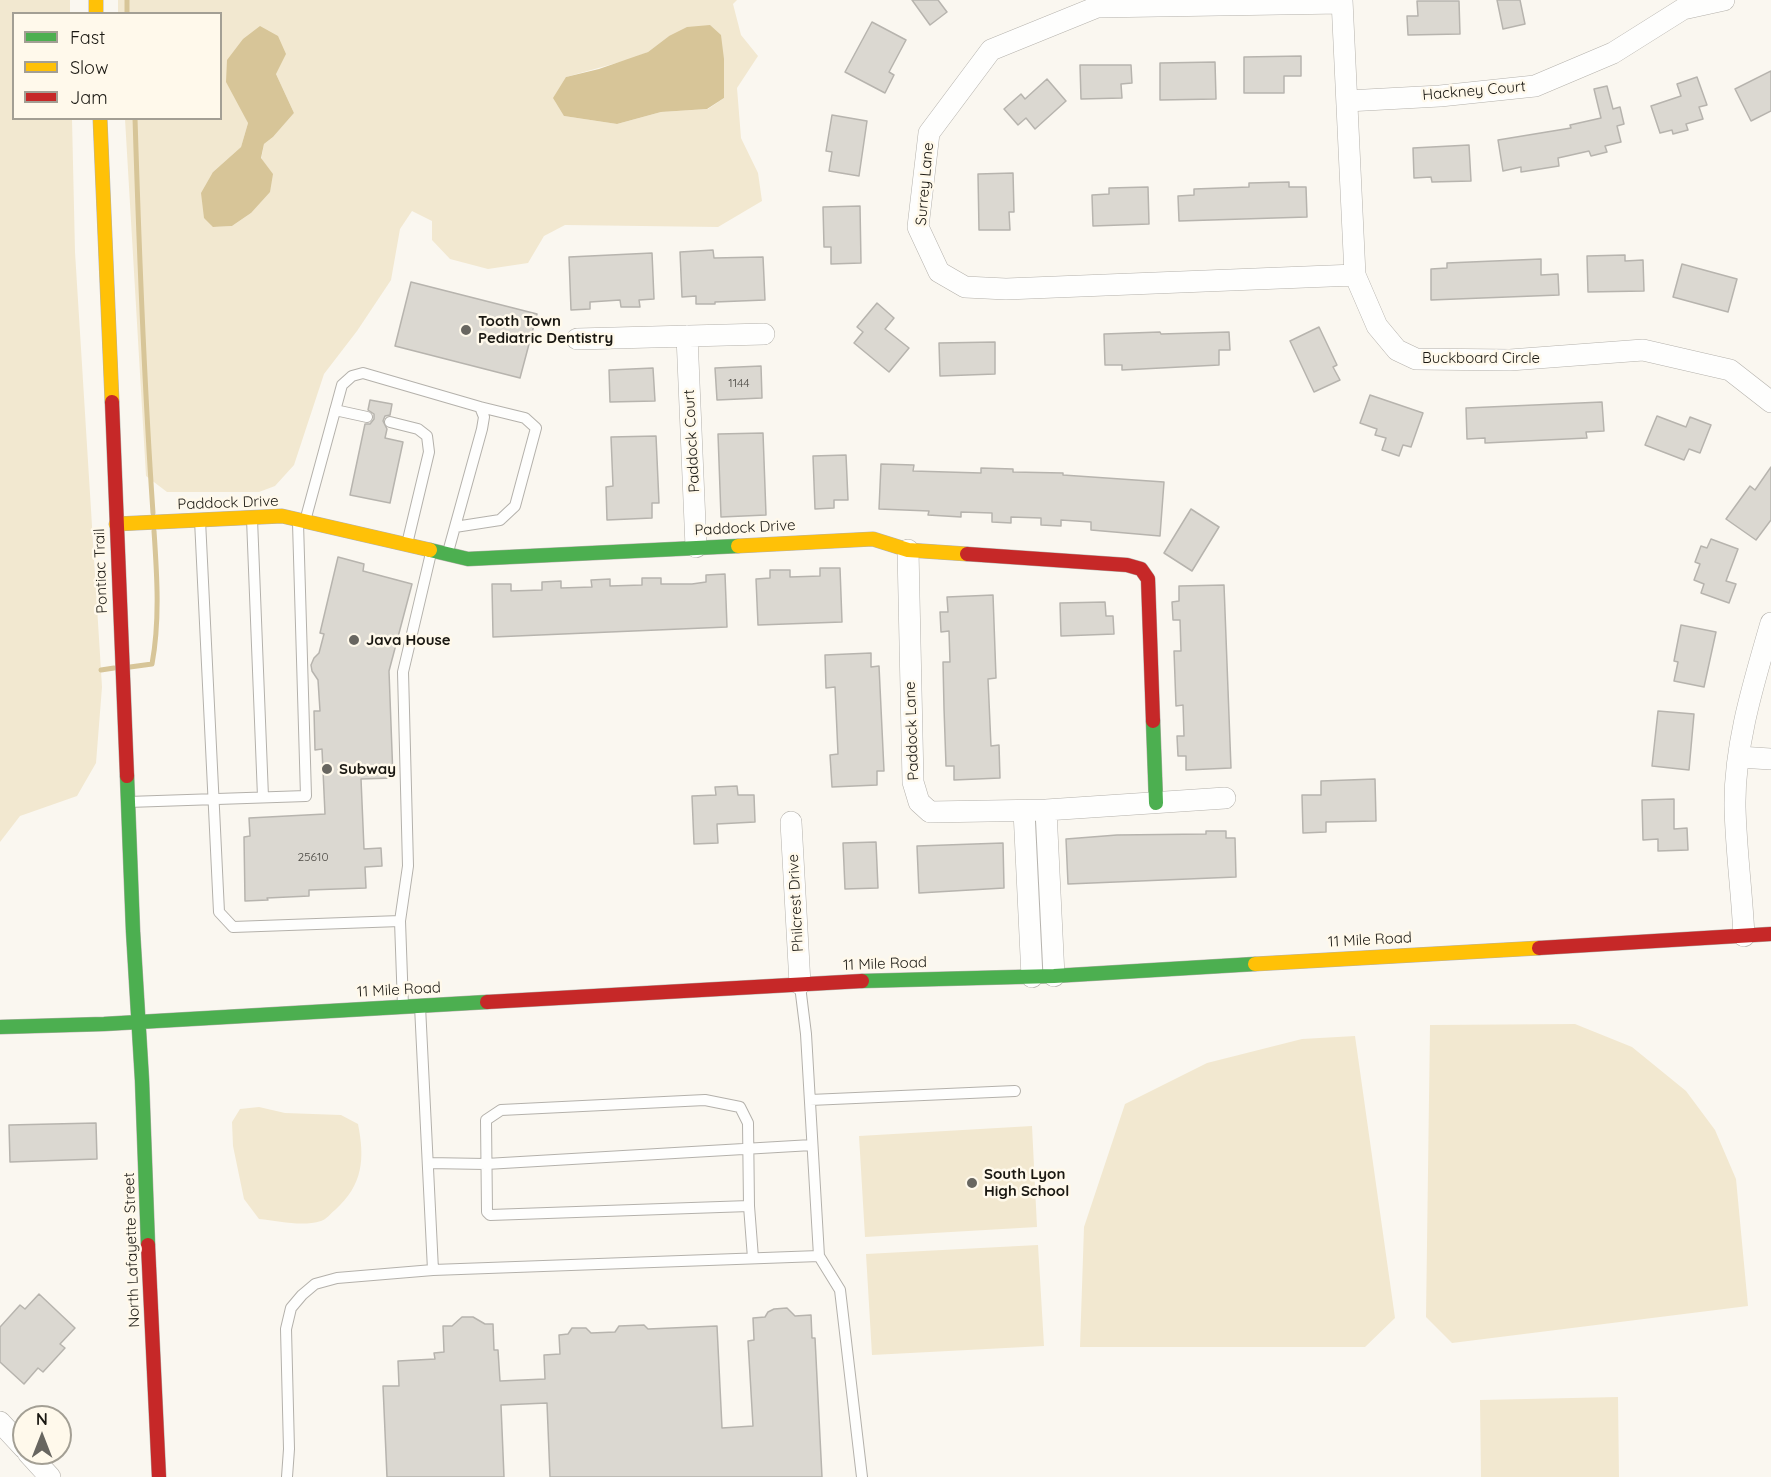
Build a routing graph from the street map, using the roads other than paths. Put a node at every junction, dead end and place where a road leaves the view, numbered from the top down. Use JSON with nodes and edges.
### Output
{"nodes":[{"id":1,"x":1724,"y":0,"type":"edge"},
{"id":2,"x":1342,"y":2,"type":"edge"},
{"id":3,"x":1347,"y":101,"type":"junction"},
{"id":4,"x":100,"y":120,"type":"edge"},
{"id":5,"x":1355,"y":275,"type":"junction"},
{"id":6,"x":764,"y":334,"type":"dead end"},
{"id":7,"x":687,"y":336,"type":"junction"},
{"id":8,"x":578,"y":339,"type":"dead end"},
{"id":9,"x":1771,"y":402,"type":"edge"},
{"id":10,"x":480,"y":407,"type":"junction"},
{"id":11,"x":335,"y":410,"type":"junction"},
{"id":12,"x":367,"y":417,"type":"dead end"},
{"id":13,"x":390,"y":422,"type":"dead end"},
{"id":14,"x":252,"y":518,"type":"junction"},
{"id":15,"x":200,"y":520,"type":"junction"},
{"id":16,"x":301,"y":520,"type":"junction"},
{"id":17,"x":116,"y":524,"type":"junction"},
{"id":18,"x":455,"y":527,"type":"junction"},
{"id":19,"x":407,"y":544,"type":"junction"},
{"id":20,"x":696,"y":547,"type":"junction"},
{"id":21,"x":432,"y":550,"type":"junction"},
{"id":22,"x":908,"y":550,"type":"junction"},
{"id":23,"x":448,"y":554,"type":"junction"},
{"id":24,"x":1771,"y":623,"type":"edge"},
{"id":25,"x":1739,"y":758,"type":"junction"},
{"id":26,"x":1771,"y":759,"type":"edge"},
{"id":27,"x":263,"y":797,"type":"junction"},
{"id":28,"x":1225,"y":798,"type":"dead end"},
{"id":29,"x":214,"y":799,"type":"junction"},
{"id":30,"x":128,"y":802,"type":"junction"},
{"id":31,"x":1156,"y":803,"type":"junction"},
{"id":32,"x":1046,"y":810,"type":"junction"},
{"id":33,"x":1024,"y":811,"type":"junction"},
{"id":34,"x":791,"y":822,"type":"dead end"},
{"id":35,"x":400,"y":921,"type":"junction"},
{"id":36,"x":1771,"y":934,"type":"edge"},
{"id":37,"x":1744,"y":936,"type":"junction"},
{"id":38,"x":1054,"y":976,"type":"junction"},
{"id":39,"x":1032,"y":977,"type":"junction"},
{"id":40,"x":800,"y":984,"type":"junction"},
{"id":41,"x":420,"y":1005,"type":"junction"},
{"id":42,"x":403,"y":1006,"type":"junction"},
{"id":43,"x":139,"y":1021,"type":"junction"},
{"id":44,"x":0,"y":1027,"type":"edge"},
{"id":45,"x":1015,"y":1091,"type":"dead end"},
{"id":46,"x":810,"y":1100,"type":"junction"},
{"id":47,"x":812,"y":1145,"type":"junction"},
{"id":48,"x":749,"y":1149,"type":"junction"},
{"id":49,"x":428,"y":1163,"type":"junction"},
{"id":50,"x":486,"y":1164,"type":"junction"},
{"id":51,"x":749,"y":1206,"type":"junction"},
{"id":52,"x":819,"y":1256,"type":"junction"},
{"id":53,"x":753,"y":1258,"type":"junction"},
{"id":54,"x":434,"y":1270,"type":"junction"},
{"id":55,"x":0,"y":1422,"type":"edge"},
{"id":56,"x":12,"y":1435,"type":"edge"},
{"id":57,"x":861,"y":1464,"type":"junction"},
{"id":58,"x":39,"y":1465,"type":"edge"},
{"id":59,"x":50,"y":1477,"type":"edge"},
{"id":60,"x":159,"y":1477,"type":"edge"},
{"id":61,"x":287,"y":1477,"type":"edge"},
{"id":62,"x":862,"y":1477,"type":"edge"},
{"id":63,"x":872,"y":1477,"type":"edge"}],
"edges":[{"from":1,"to":3,"type":"street","name":"Hackney Court"},
{"from":2,"to":3,"type":"street","name":"Buckboard Circle"},
{"from":2,"to":5,"type":"street","name":"Surrey Lane"},
{"from":3,"to":5,"type":"street","name":"Buckboard Circle"},
{"from":4,"to":17,"type":"street","name":"Pontiac Trail"},
{"from":5,"to":9,"type":"street","name":"Buckboard Circle"},
{"from":6,"to":7,"type":"street"},
{"from":7,"to":8,"type":"street"},
{"from":7,"to":20,"type":"street","name":"Paddock Court"},
{"from":10,"to":11,"type":"lane"},
{"from":10,"to":18,"type":"lane"},
{"from":10,"to":18,"type":"lane"},
{"from":11,"to":12,"type":"lane"},
{"from":11,"to":16,"type":"lane"},
{"from":13,"to":19,"type":"lane"},
{"from":14,"to":15,"type":"street","name":"Paddock Drive"},
{"from":14,"to":16,"type":"street","name":"Paddock Drive"},
{"from":14,"to":27,"type":"lane"},
{"from":15,"to":17,"type":"street","name":"Paddock Drive"},
{"from":15,"to":29,"type":"lane"},
{"from":16,"to":19,"type":"street","name":"Paddock Drive"},
{"from":16,"to":27,"type":"lane"},
{"from":17,"to":30,"type":"street","name":"Pontiac Trail"},
{"from":18,"to":23,"type":"lane"},
{"from":19,"to":21,"type":"street","name":"Paddock Drive"},
{"from":20,"to":22,"type":"street","name":"Paddock Drive"},
{"from":20,"to":23,"type":"street","name":"Paddock Drive"},
{"from":21,"to":23,"type":"street","name":"Paddock Drive"},
{"from":21,"to":35,"type":"lane"},
{"from":22,"to":31,"type":"street","name":"Paddock Drive"},
{"from":22,"to":33,"type":"street","name":"Paddock Lane"},
{"from":24,"to":25,"type":"street"},
{"from":25,"to":26,"type":"street"},
{"from":25,"to":37,"type":"street"},
{"from":27,"to":29,"type":"lane"},
{"from":28,"to":31,"type":"street","name":"Paddock Lane"},
{"from":29,"to":30,"type":"lane"},
{"from":29,"to":35,"type":"lane"},
{"from":30,"to":43,"type":"street","name":"Pontiac Trail"},
{"from":31,"to":32,"type":"street","name":"Paddock Lane"},
{"from":32,"to":33,"type":"street","name":"Paddock Lane"},
{"from":32,"to":38,"type":"street"},
{"from":33,"to":39,"type":"street"},
{"from":34,"to":40,"type":"street","name":"Philcrest Drive"},
{"from":35,"to":42,"type":"lane"},
{"from":36,"to":37,"type":"street","name":"11 Mile Road"},
{"from":37,"to":38,"type":"street","name":"11 Mile Road"},
{"from":38,"to":39,"type":"street","name":"11 Mile Road"},
{"from":39,"to":40,"type":"street","name":"11 Mile Road"},
{"from":40,"to":41,"type":"street","name":"11 Mile Road"},
{"from":40,"to":46,"type":"lane"},
{"from":41,"to":42,"type":"street","name":"11 Mile Road"},
{"from":41,"to":49,"type":"lane"},
{"from":42,"to":43,"type":"street","name":"11 Mile Road"},
{"from":43,"to":44,"type":"street","name":"11 Mile Road"},
{"from":43,"to":60,"type":"street","name":"North Lafayette Street"},
{"from":45,"to":46,"type":"lane"},
{"from":46,"to":47,"type":"lane"},
{"from":47,"to":48,"type":"lane"},
{"from":47,"to":52,"type":"lane"},
{"from":48,"to":50,"type":"lane"},
{"from":48,"to":50,"type":"lane"},
{"from":48,"to":51,"type":"lane"},
{"from":49,"to":50,"type":"lane"},
{"from":49,"to":54,"type":"lane"},
{"from":50,"to":51,"type":"lane"},
{"from":51,"to":53,"type":"lane"},
{"from":52,"to":53,"type":"lane"},
{"from":52,"to":57,"type":"lane"},
{"from":53,"to":54,"type":"lane"},
{"from":54,"to":61,"type":"lane"},
{"from":55,"to":56,"type":"street"},
{"from":57,"to":62,"type":"lane"},
{"from":57,"to":63,"type":"lane"},
{"from":58,"to":59,"type":"street"}]}
